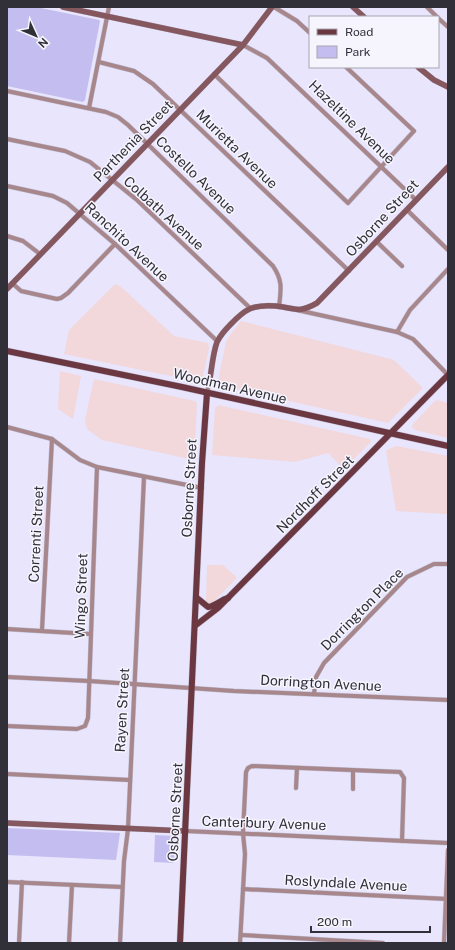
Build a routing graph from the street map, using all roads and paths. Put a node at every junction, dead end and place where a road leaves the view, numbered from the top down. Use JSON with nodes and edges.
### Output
{"nodes":[{"id":1,"x":63,"y":7,"type":"edge"},
{"id":2,"x":109,"y":7,"type":"edge"},
{"id":3,"x":273,"y":7,"type":"edge"},
{"id":4,"x":353,"y":7,"type":"edge"},
{"id":5,"x":427,"y":7,"type":"edge"},
{"id":6,"x":108,"y":16,"type":"junction"},
{"id":7,"x":363,"y":16,"type":"edge"},
{"id":8,"x":437,"y":16,"type":"edge"},
{"id":9,"x":439,"y":18,"type":"edge"},
{"id":10,"x":448,"y":27,"type":"edge"},
{"id":11,"x":309,"y":32,"type":"edge"},
{"id":12,"x":243,"y":45,"type":"junction"},
{"id":13,"x":99,"y":62,"type":"junction"},
{"id":14,"x":347,"y":68,"type":"edge"},
{"id":15,"x":419,"y":68,"type":"edge"},
{"id":16,"x":214,"y":74,"type":"junction"},
{"id":17,"x":448,"y":87,"type":"edge"},
{"id":18,"x":7,"y":91,"type":"edge"},
{"id":19,"x":89,"y":108,"type":"junction"},
{"id":20,"x":180,"y":109,"type":"junction"},
{"id":21,"x":7,"y":139,"type":"edge"},
{"id":22,"x":148,"y":143,"type":"junction"},
{"id":23,"x":448,"y":166,"type":"edge"},
{"id":24,"x":381,"y":167,"type":"junction"},
{"id":25,"x":112,"y":180,"type":"junction"},
{"id":26,"x":7,"y":186,"type":"edge"},
{"id":27,"x":416,"y":200,"type":"junction"},
{"id":28,"x":407,"y":210,"type":"junction"},
{"id":29,"x":79,"y":213,"type":"junction"},
{"id":30,"x":7,"y":236,"type":"edge"},
{"id":31,"x":377,"y":242,"type":"junction"},
{"id":32,"x":115,"y":244,"type":"junction"},
{"id":33,"x":448,"y":250,"type":"edge"},
{"id":34,"x":40,"y":254,"type":"junction"},
{"id":35,"x":402,"y":266,"type":"dead end"},
{"id":36,"x":448,"y":269,"type":"edge"},
{"id":37,"x":349,"y":271,"type":"junction"},
{"id":38,"x":9,"y":285,"type":"edge"},
{"id":39,"x":278,"y":306,"type":"junction"},
{"id":40,"x":250,"y":308,"type":"junction"},
{"id":41,"x":297,"y":310,"type":"junction"},
{"id":42,"x":397,"y":332,"type":"junction"},
{"id":43,"x":217,"y":341,"type":"junction"},
{"id":44,"x":7,"y":351,"type":"edge"},
{"id":45,"x":448,"y":375,"type":"edge"},
{"id":46,"x":210,"y":378,"type":"joint"},
{"id":47,"x":207,"y":393,"type":"junction"},
{"id":48,"x":7,"y":427,"type":"edge"},
{"id":49,"x":391,"y":434,"type":"junction"},
{"id":50,"x":52,"y":439,"type":"junction"},
{"id":51,"x":448,"y":446,"type":"edge"},
{"id":52,"x":97,"y":467,"type":"junction"},
{"id":53,"x":144,"y":477,"type":"junction"},
{"id":54,"x":202,"y":488,"type":"junction"},
{"id":55,"x":448,"y":564,"type":"edge"},
{"id":56,"x":197,"y":598,"type":"junction"},
{"id":57,"x":229,"y":598,"type":"junction"},
{"id":58,"x":196,"y":625,"type":"junction"},
{"id":59,"x":7,"y":629,"type":"edge"},
{"id":60,"x":42,"y":630,"type":"junction"},
{"id":61,"x":90,"y":634,"type":"junction"},
{"id":62,"x":7,"y":677,"type":"edge"},
{"id":63,"x":89,"y":680,"type":"junction"},
{"id":64,"x":135,"y":683,"type":"junction"},
{"id":65,"x":192,"y":688,"type":"junction"},
{"id":66,"x":314,"y":694,"type":"junction"},
{"id":67,"x":448,"y":700,"type":"edge"},
{"id":68,"x":7,"y":726,"type":"edge"},
{"id":69,"x":298,"y":768,"type":"junction"},
{"id":70,"x":352,"y":771,"type":"junction"},
{"id":71,"x":7,"y":774,"type":"edge"},
{"id":72,"x":130,"y":780,"type":"junction"},
{"id":73,"x":296,"y":788,"type":"dead end"},
{"id":74,"x":353,"y":789,"type":"dead end"},
{"id":75,"x":7,"y":823,"type":"edge"},
{"id":76,"x":128,"y":828,"type":"junction"},
{"id":77,"x":186,"y":831,"type":"junction"},
{"id":78,"x":244,"y":833,"type":"junction"},
{"id":79,"x":402,"y":841,"type":"junction"},
{"id":80,"x":448,"y":844,"type":"edge"},
{"id":81,"x":448,"y":850,"type":"edge"},
{"id":82,"x":7,"y":882,"type":"edge"},
{"id":83,"x":22,"y":882,"type":"junction"},
{"id":84,"x":72,"y":885,"type":"junction"},
{"id":85,"x":122,"y":887,"type":"junction"},
{"id":86,"x":243,"y":889,"type":"junction"},
{"id":87,"x":447,"y":899,"type":"edge"},
{"id":88,"x":241,"y":935,"type":"junction"},
{"id":89,"x":19,"y":943,"type":"edge"},
{"id":90,"x":69,"y":943,"type":"edge"},
{"id":91,"x":120,"y":943,"type":"edge"},
{"id":92,"x":180,"y":943,"type":"edge"},
{"id":93,"x":240,"y":943,"type":"edge"},
{"id":94,"x":383,"y":943,"type":"edge"},
{"id":95,"x":444,"y":943,"type":"edge"}],
"edges":[{"from":1,"to":6,"type":"street","name":"Hazeltine Avenue"},
{"from":2,"to":6,"type":"street"},
{"from":3,"to":11,"type":"street"},
{"from":3,"to":12,"type":"street","name":"Parthenia Street"},
{"from":4,"to":7,"type":"street"},
{"from":5,"to":8,"type":"street"},
{"from":6,"to":12,"type":"street","name":"Hazeltine Avenue"},
{"from":6,"to":13,"type":"street"},
{"from":9,"to":10,"type":"street"},
{"from":12,"to":16,"type":"street","name":"Parthenia Street"},
{"from":12,"to":24,"type":"street","name":"Hazeltine Avenue"},
{"from":13,"to":19,"type":"street"},
{"from":13,"to":20,"type":"street","name":"Murietta Avenue"},
{"from":14,"to":24,"type":"street"},
{"from":15,"to":17,"type":"street"},
{"from":16,"to":20,"type":"street","name":"Parthenia Street"},
{"from":16,"to":24,"type":"street"},
{"from":18,"to":19,"type":"street","name":"Costello Avenue"},
{"from":19,"to":22,"type":"street","name":"Costello Avenue"},
{"from":20,"to":22,"type":"street","name":"Parthenia Street"},
{"from":20,"to":37,"type":"street","name":"Murietta Avenue"},
{"from":21,"to":25,"type":"street","name":"Colbath Avenue"},
{"from":22,"to":25,"type":"street","name":"Parthenia Street"},
{"from":22,"to":39,"type":"street","name":"Costello Avenue"},
{"from":23,"to":27,"type":"street","name":"Osborne Street"},
{"from":24,"to":27,"type":"street","name":"Hazeltine Avenue"},
{"from":25,"to":29,"type":"street","name":"Parthenia Street"},
{"from":25,"to":40,"type":"street","name":"Colbath Avenue"},
{"from":26,"to":29,"type":"street","name":"Ranchito Avenue"},
{"from":27,"to":28,"type":"street","name":"Osborne Street"},
{"from":28,"to":31,"type":"street","name":"Osborne Street"},
{"from":28,"to":33,"type":"street"},
{"from":29,"to":32,"type":"street","name":"Ranchito Avenue"},
{"from":29,"to":34,"type":"street","name":"Parthenia Street"},
{"from":30,"to":34,"type":"street"},
{"from":31,"to":35,"type":"street"},
{"from":31,"to":37,"type":"street","name":"Osborne Street"},
{"from":32,"to":38,"type":"street"},
{"from":32,"to":43,"type":"street","name":"Ranchito Avenue"},
{"from":34,"to":38,"type":"street","name":"Parthenia Street"},
{"from":36,"to":42,"type":"street"},
{"from":37,"to":41,"type":"street","name":"Osborne Street"},
{"from":39,"to":40,"type":"street"},
{"from":39,"to":41,"type":"street"},
{"from":40,"to":43,"type":"street","name":"Osborne Street"},
{"from":41,"to":42,"type":"street"},
{"from":42,"to":45,"type":"street"},
{"from":43,"to":46,"type":"street","name":"Osborne Street"},
{"from":44,"to":47,"type":"main road","name":"Woodman Avenue"},
{"from":45,"to":49,"type":"main road","name":"Nordhoff Street"},
{"from":46,"to":47,"type":"street","name":"Osborne Street"},
{"from":47,"to":49,"type":"main road","name":"Woodman Avenue"},
{"from":47,"to":54,"type":"main road","name":"Osborne Street"},
{"from":48,"to":50,"type":"street"},
{"from":49,"to":51,"type":"main road","name":"Woodman Avenue"},
{"from":49,"to":57,"type":"main road","name":"Nordhoff Street"},
{"from":50,"to":52,"type":"street"},
{"from":50,"to":60,"type":"street","name":"Correnti Street"},
{"from":52,"to":53,"type":"street"},
{"from":52,"to":61,"type":"street","name":"Wingo Street"},
{"from":53,"to":54,"type":"street"},
{"from":53,"to":64,"type":"street","name":"Rayen Street"},
{"from":54,"to":56,"type":"main road","name":"Osborne Street"},
{"from":55,"to":66,"type":"street","name":"Dorrington Place"},
{"from":56,"to":57,"type":"main road"},
{"from":56,"to":58,"type":"main road","name":"Osborne Street"},
{"from":57,"to":58,"type":"main road","name":"Nordhoff Street"},
{"from":58,"to":65,"type":"main road","name":"Osborne Street"},
{"from":59,"to":60,"type":"street"},
{"from":60,"to":61,"type":"street"},
{"from":61,"to":63,"type":"street","name":"Wingo Street"},
{"from":62,"to":63,"type":"street","name":"Dorrington Avenue"},
{"from":63,"to":64,"type":"street","name":"Dorrington Avenue"},
{"from":63,"to":68,"type":"street","name":"Wingo Street"},
{"from":64,"to":65,"type":"street","name":"Dorrington Avenue"},
{"from":64,"to":72,"type":"street","name":"Rayen Street"},
{"from":65,"to":66,"type":"street","name":"Dorrington Avenue"},
{"from":65,"to":77,"type":"main road","name":"Osborne Street"},
{"from":66,"to":67,"type":"street","name":"Dorrington Avenue"},
{"from":69,"to":70,"type":"street"},
{"from":69,"to":73,"type":"street"},
{"from":69,"to":78,"type":"street"},
{"from":70,"to":74,"type":"street"},
{"from":70,"to":79,"type":"street"},
{"from":71,"to":72,"type":"street"},
{"from":72,"to":76,"type":"street","name":"Rayen Street"},
{"from":75,"to":76,"type":"street","name":"Canterbury Avenue"},
{"from":76,"to":77,"type":"street","name":"Canterbury Avenue"},
{"from":76,"to":85,"type":"street","name":"Rayen Street"},
{"from":77,"to":78,"type":"street","name":"Canterbury Avenue"},
{"from":77,"to":92,"type":"main road","name":"Osborne Street"},
{"from":78,"to":79,"type":"street","name":"Canterbury Avenue"},
{"from":78,"to":86,"type":"street"},
{"from":79,"to":80,"type":"street","name":"Canterbury Avenue"},
{"from":81,"to":87,"type":"street"},
{"from":82,"to":83,"type":"street"},
{"from":83,"to":84,"type":"street"},
{"from":83,"to":89,"type":"street"},
{"from":84,"to":85,"type":"street"},
{"from":84,"to":90,"type":"street"},
{"from":85,"to":91,"type":"street","name":"Rayen Street"},
{"from":86,"to":87,"type":"street","name":"Roslyndale Avenue"},
{"from":86,"to":88,"type":"street"},
{"from":87,"to":95,"type":"street"},
{"from":88,"to":93,"type":"street"},
{"from":88,"to":94,"type":"street"}]}
